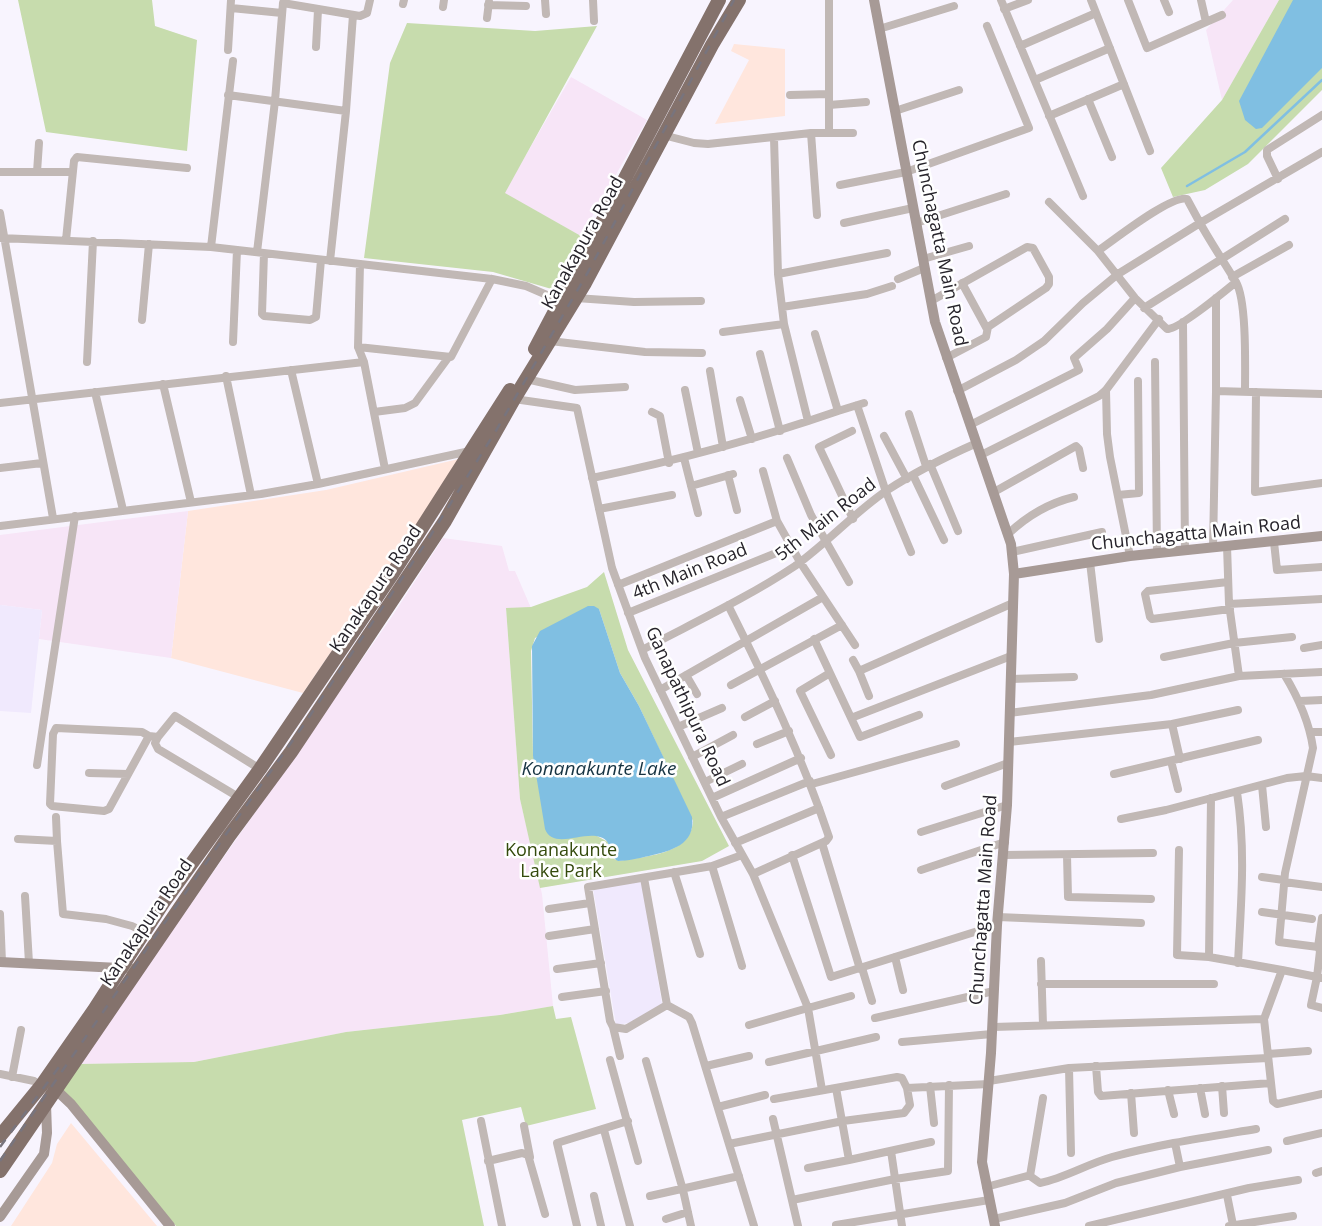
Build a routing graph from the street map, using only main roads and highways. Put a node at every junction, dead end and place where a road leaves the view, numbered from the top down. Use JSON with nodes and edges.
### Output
{"nodes":[{"id":1,"x":719,"y":0,"type":"edge"},
{"id":2,"x":739,"y":0,"type":"edge"},
{"id":3,"x":569,"y":302,"type":"junction"},
{"id":4,"x":478,"y":452,"type":"junction"},
{"id":5,"x":6,"y":1123,"type":"edge"},
{"id":6,"x":0,"y":1136,"type":"edge"},
{"id":7,"x":0,"y":1171,"type":"edge"}],
"edges":[{"from":1,"to":3,"type":"highway","name":"Kanakapura Road"},
{"from":2,"to":3,"type":"highway","name":"Kanakapura Road"},
{"from":3,"to":4,"type":"highway","name":"Kanakapura Road"},
{"from":3,"to":4,"type":"highway","name":"Kanakapura Road"},
{"from":4,"to":5,"type":"highway","name":"Kanakapura Road"},
{"from":4,"to":7,"type":"highway","name":"Kanakapura Road"},
{"from":5,"to":6,"type":"highway","name":"Kanakapura Road"}]}
